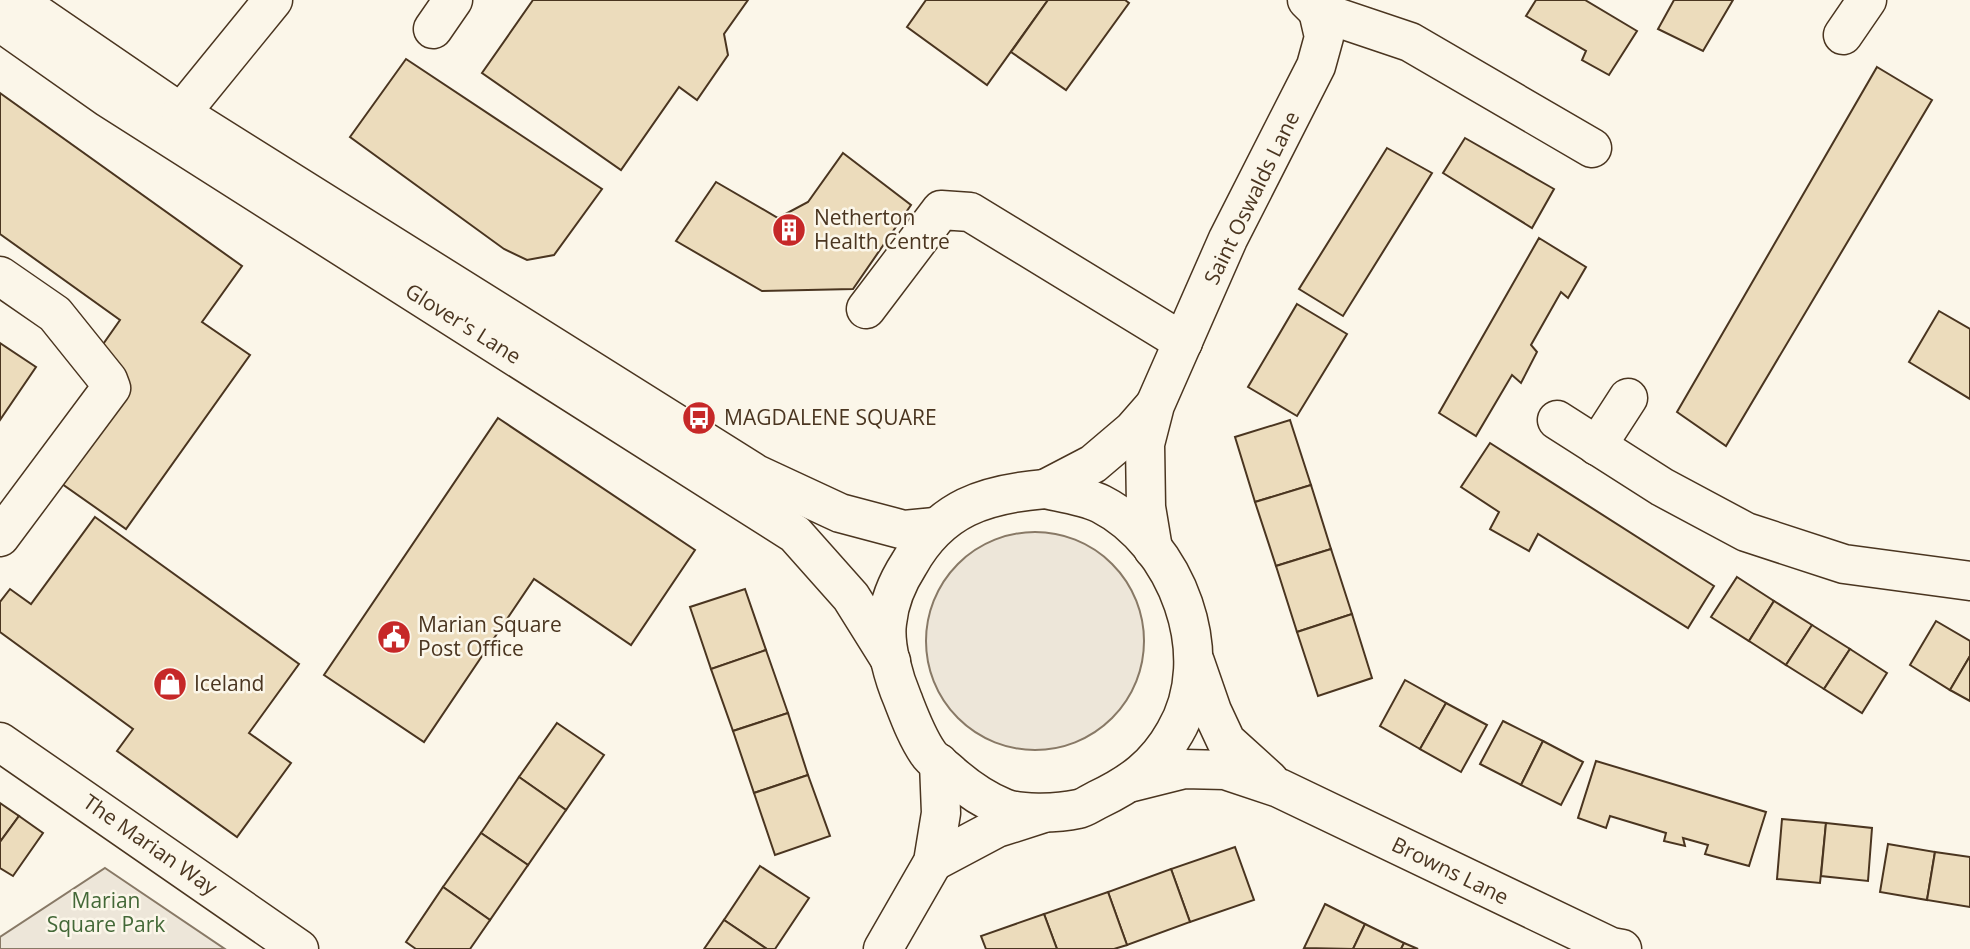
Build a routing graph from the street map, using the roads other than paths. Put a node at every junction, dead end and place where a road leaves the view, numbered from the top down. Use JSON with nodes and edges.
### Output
{"nodes":[{"id":1,"x":16,"y":0,"type":"edge"},
{"id":2,"x":273,"y":0,"type":"edge"},
{"id":3,"x":1867,"y":0,"type":"edge"},
{"id":4,"x":1322,"y":4,"type":"edge"},
{"id":5,"x":0,"y":22,"type":"edge"},
{"id":6,"x":1843,"y":35,"type":"dead end"},
{"id":7,"x":181,"y":113,"type":"junction"},
{"id":8,"x":1592,"y":148,"type":"dead end"},
{"id":9,"x":0,"y":276,"type":"edge"},
{"id":10,"x":866,"y":309,"type":"dead end"},
{"id":11,"x":1183,"y":342,"type":"junction"},
{"id":12,"x":1628,"y":398,"type":"dead end"},
{"id":13,"x":1155,"y":405,"type":"junction"},
{"id":14,"x":1557,"y":420,"type":"dead end"},
{"id":15,"x":1597,"y":446,"type":"junction"},
{"id":16,"x":1045,"y":489,"type":"junction"},
{"id":17,"x":935,"y":527,"type":"junction"},
{"id":18,"x":0,"y":537,"type":"edge"},
{"id":19,"x":1153,"y":549,"type":"junction"},
{"id":20,"x":1970,"y":581,"type":"edge"},
{"id":21,"x":1194,"y":658,"type":"junction"},
{"id":22,"x":891,"y":661,"type":"junction"},
{"id":23,"x":0,"y":742,"type":"edge"},
{"id":24,"x":939,"y":763,"type":"junction"},
{"id":25,"x":1132,"y":782,"type":"junction"},
{"id":26,"x":1279,"y":788,"type":"junction"},
{"id":27,"x":1046,"y":813,"type":"junction"},
{"id":28,"x":933,"y":862,"type":"junction"},
{"id":29,"x":1615,"y":948,"type":"edge"},
{"id":30,"x":299,"y":949,"type":"edge"},
{"id":31,"x":883,"y":949,"type":"edge"}],
"edges":[{"from":1,"to":7,"type":"street","name":"Glover's Lane"},
{"from":2,"to":7,"type":"street"},
{"from":3,"to":6,"type":"street"},
{"from":4,"to":8,"type":"street"},
{"from":4,"to":11,"type":"street","name":"Saint Oswalds Lane"},
{"from":5,"to":22,"type":"street","name":"Glover's Lane"},
{"from":7,"to":17,"type":"street","name":"Glover's Lane"},
{"from":9,"to":18,"type":"street"},
{"from":10,"to":11,"type":"street"},
{"from":11,"to":13,"type":"street","name":"Saint Oswalds Lane"},
{"from":12,"to":15,"type":"street"},
{"from":13,"to":16,"type":"street","name":"Saint Oswalds Lane"},
{"from":13,"to":19,"type":"street","name":"Saint Oswalds Lane"},
{"from":14,"to":15,"type":"street"},
{"from":15,"to":20,"type":"street"},
{"from":16,"to":17,"type":"street"},
{"from":16,"to":19,"type":"street"},
{"from":17,"to":22,"type":"street"},
{"from":19,"to":21,"type":"street"},
{"from":21,"to":25,"type":"street"},
{"from":21,"to":26,"type":"street","name":"Browns Lane"},
{"from":22,"to":24,"type":"street"},
{"from":23,"to":30,"type":"street","name":"The Marian Way"},
{"from":24,"to":27,"type":"street"},
{"from":24,"to":28,"type":"street"},
{"from":25,"to":26,"type":"street","name":"Browns Lane"},
{"from":25,"to":27,"type":"street"},
{"from":26,"to":29,"type":"street","name":"Browns Lane"},
{"from":27,"to":28,"type":"street"},
{"from":28,"to":31,"type":"street"}]}
